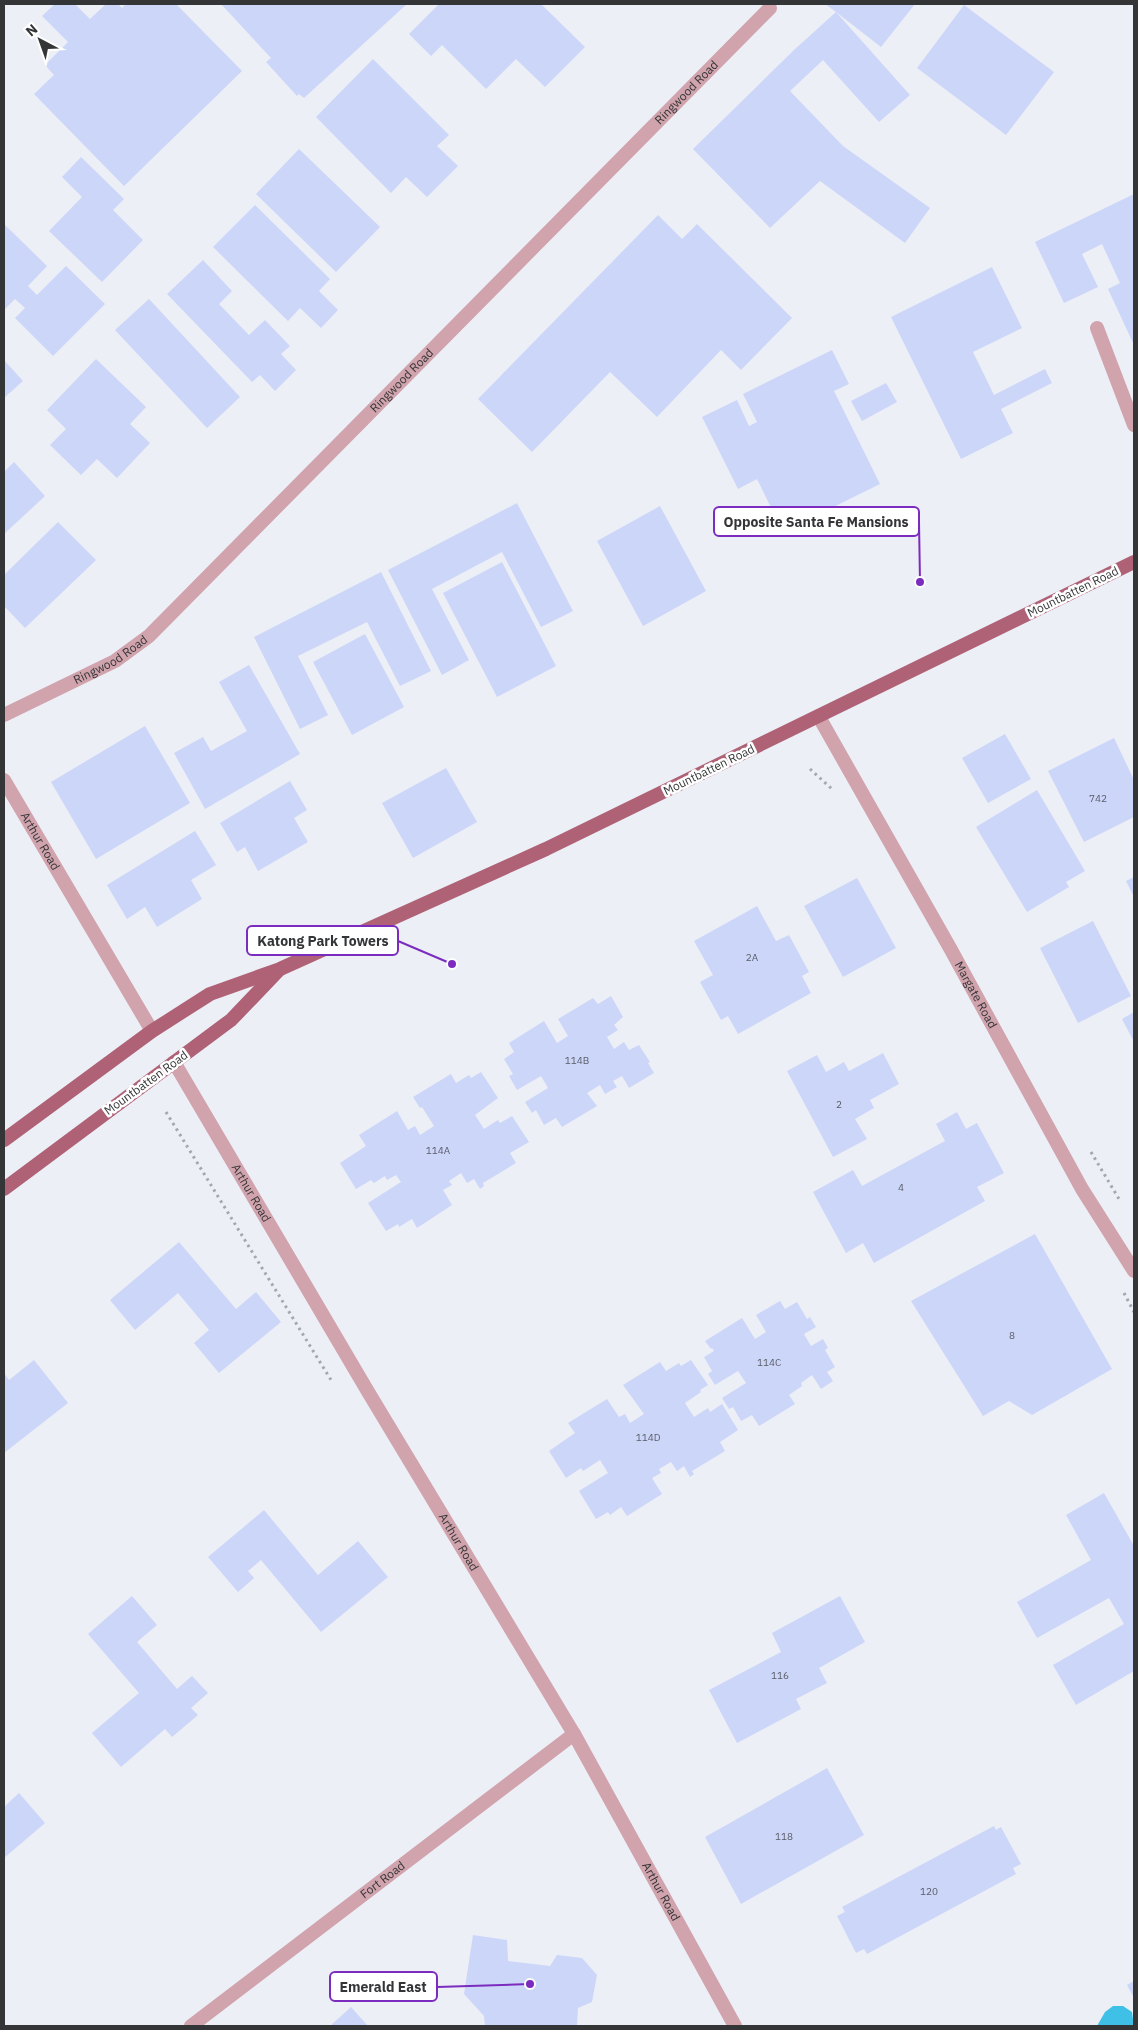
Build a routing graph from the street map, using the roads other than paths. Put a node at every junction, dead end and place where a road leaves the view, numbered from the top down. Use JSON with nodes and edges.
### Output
{"nodes":[{"id":1,"x":770,"y":8,"type":"dead end"},
{"id":2,"x":1097,"y":328,"type":"dead end"},
{"id":3,"x":1134,"y":425,"type":"edge"},
{"id":4,"x":1134,"y":562,"type":"edge"},
{"id":5,"x":4,"y":714,"type":"edge"},
{"id":6,"x":819,"y":717,"type":"junction"},
{"id":7,"x":4,"y":780,"type":"edge"},
{"id":8,"x":280,"y":968,"type":"junction"},
{"id":9,"x":152,"y":1031,"type":"junction"},
{"id":10,"x":174,"y":1062,"type":"junction"},
{"id":11,"x":4,"y":1140,"type":"edge"},
{"id":12,"x":4,"y":1189,"type":"edge"},
{"id":13,"x":1134,"y":1272,"type":"edge"},
{"id":14,"x":574,"y":1734,"type":"junction"},
{"id":15,"x":191,"y":2026,"type":"edge"},
{"id":16,"x":735,"y":2026,"type":"edge"}],
"edges":[{"from":1,"to":5,"type":"street","name":"Ringwood Road"},
{"from":2,"to":3,"type":"street"},
{"from":4,"to":6,"type":"main road","name":"Mountbatten Road"},
{"from":6,"to":8,"type":"main road","name":"Mountbatten Road"},
{"from":6,"to":13,"type":"street","name":"Margate Road"},
{"from":7,"to":9,"type":"street","name":"Arthur Road"},
{"from":8,"to":9,"type":"main road","name":"Mountbatten Road"},
{"from":8,"to":10,"type":"main road","name":"Mountbatten Road"},
{"from":9,"to":11,"type":"main road","name":"Mountbatten Road"},
{"from":10,"to":12,"type":"main road","name":"Mountbatten Road"},
{"from":10,"to":14,"type":"street","name":"Arthur Road"},
{"from":14,"to":15,"type":"street","name":"Fort Road"},
{"from":14,"to":16,"type":"street","name":"Arthur Road"}]}
